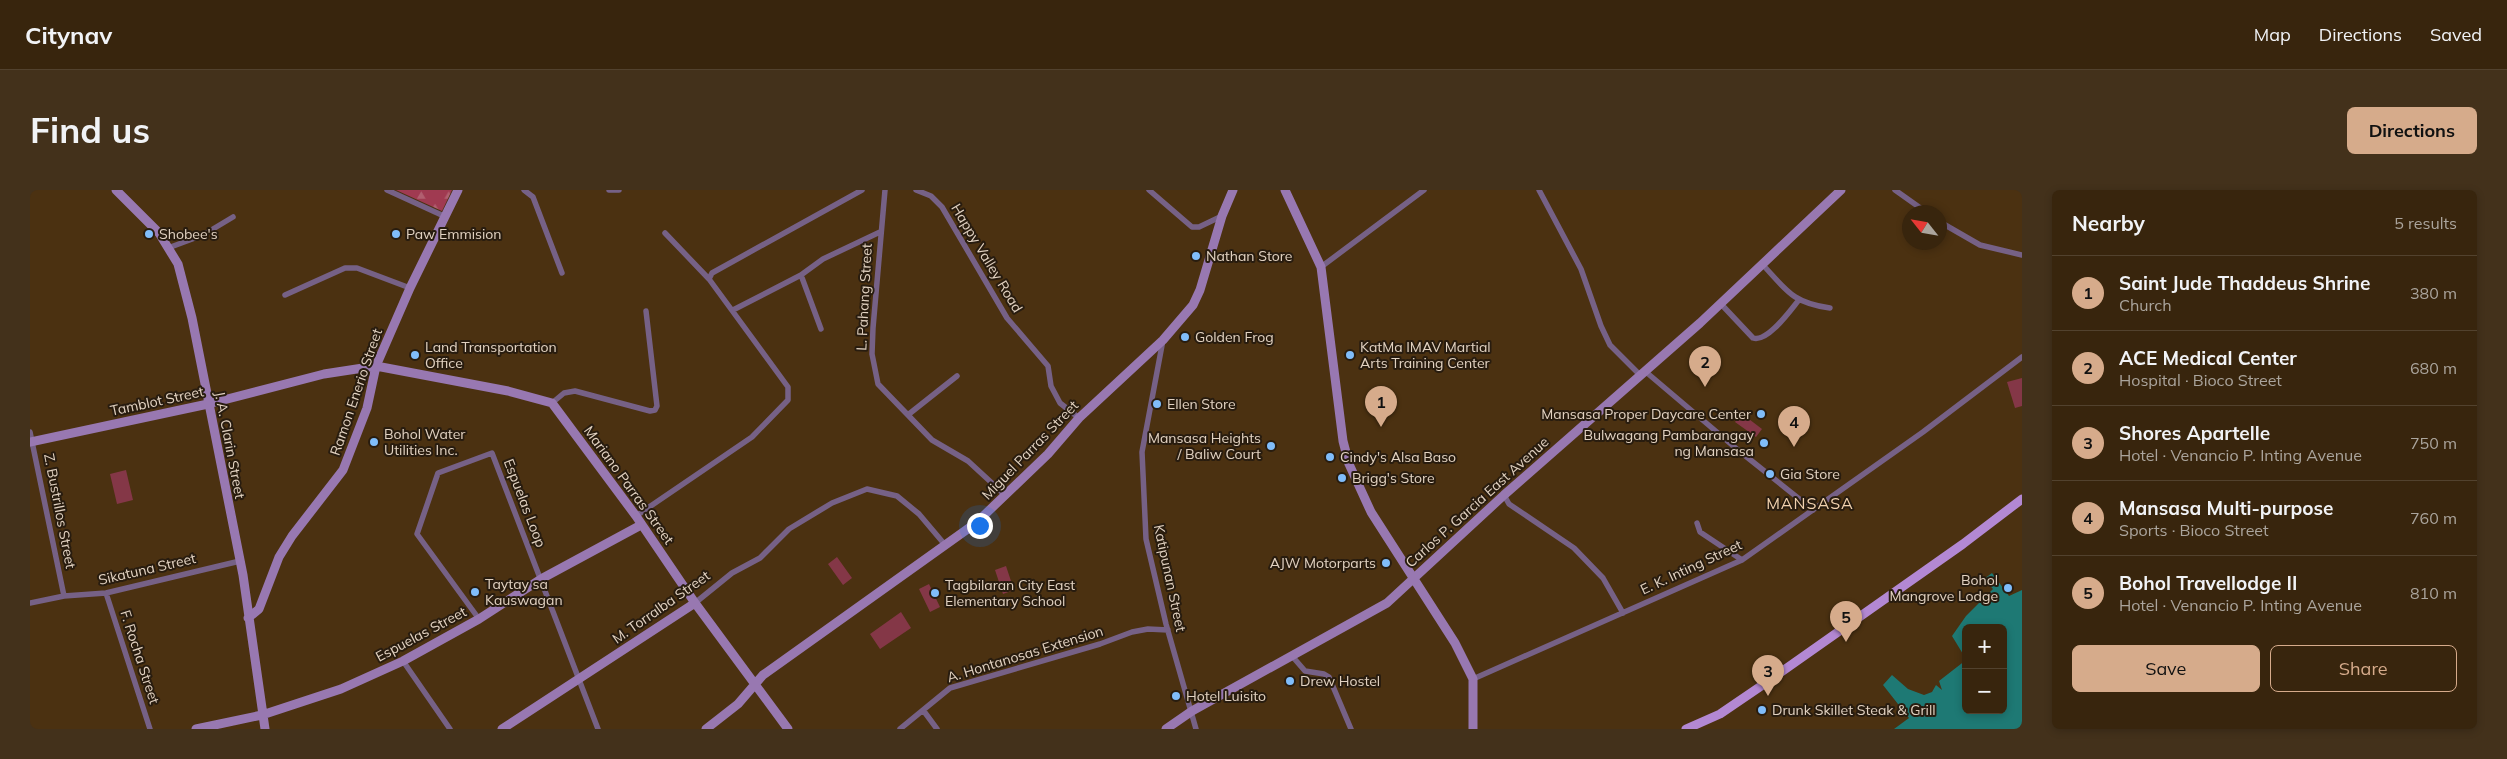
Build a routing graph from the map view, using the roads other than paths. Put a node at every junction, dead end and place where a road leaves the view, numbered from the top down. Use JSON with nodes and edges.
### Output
{"nodes":[{"id":1,"x":116,"y":190,"type":"edge"},
{"id":2,"x":387,"y":190,"type":"edge"},
{"id":3,"x":458,"y":190,"type":"edge"},
{"id":4,"x":524,"y":190,"type":"edge"},
{"id":5,"x":608,"y":190,"type":"edge"},
{"id":6,"x":619,"y":190,"type":"edge"},
{"id":7,"x":862,"y":190,"type":"edge"},
{"id":8,"x":885,"y":190,"type":"edge"},
{"id":9,"x":916,"y":190,"type":"edge"},
{"id":10,"x":1149,"y":190,"type":"edge"},
{"id":11,"x":1233,"y":190,"type":"edge"},
{"id":12,"x":1285,"y":190,"type":"edge"},
{"id":13,"x":1424,"y":190,"type":"edge"},
{"id":14,"x":1539,"y":190,"type":"edge"},
{"id":15,"x":1841,"y":190,"type":"edge"},
{"id":16,"x":1895,"y":190,"type":"edge"},
{"id":17,"x":1916,"y":205,"type":"edge"},
{"id":18,"x":1222,"y":216,"type":"junction"},
{"id":19,"x":233,"y":217,"type":"dead end"},
{"id":20,"x":446,"y":217,"type":"junction"},
{"id":21,"x":1947,"y":226,"type":"edge"},
{"id":22,"x":880,"y":232,"type":"junction"},
{"id":23,"x":664,"y":233,"type":"dead end"},
{"id":24,"x":168,"y":248,"type":"junction"},
{"id":25,"x":2022,"y":255,"type":"edge"},
{"id":26,"x":1763,"y":265,"type":"junction"},
{"id":27,"x":1321,"y":267,"type":"junction"},
{"id":28,"x":562,"y":273,"type":"dead end"},
{"id":29,"x":801,"y":275,"type":"junction"},
{"id":30,"x":709,"y":279,"type":"junction"},
{"id":31,"x":410,"y":288,"type":"junction"},
{"id":32,"x":285,"y":295,"type":"dead end"},
{"id":33,"x":1798,"y":300,"type":"junction"},
{"id":34,"x":1721,"y":304,"type":"junction"},
{"id":35,"x":1830,"y":308,"type":"dead end"},
{"id":36,"x":733,"y":310,"type":"junction"},
{"id":37,"x":646,"y":311,"type":"dead end"},
{"id":38,"x":821,"y":329,"type":"dead end"},
{"id":39,"x":1163,"y":340,"type":"junction"},
{"id":40,"x":2022,"y":357,"type":"edge"},
{"id":41,"x":376,"y":366,"type":"junction"},
{"id":42,"x":1644,"y":374,"type":"junction"},
{"id":43,"x":957,"y":376,"type":"dead end"},
{"id":44,"x":552,"y":403,"type":"junction"},
{"id":45,"x":208,"y":404,"type":"junction"},
{"id":46,"x":908,"y":414,"type":"junction"},
{"id":47,"x":1079,"y":418,"type":"junction"},
{"id":48,"x":31,"y":438,"type":"edge"},
{"id":49,"x":1504,"y":495,"type":"junction"},
{"id":50,"x":1006,"y":496,"type":"junction"},
{"id":51,"x":2022,"y":499,"type":"edge"},
{"id":52,"x":1813,"y":510,"type":"junction"},
{"id":53,"x":636,"y":516,"type":"junction"},
{"id":54,"x":1697,"y":524,"type":"dead end"},
{"id":55,"x":641,"y":525,"type":"junction"},
{"id":56,"x":946,"y":546,"type":"junction"},
{"id":57,"x":1742,"y":560,"type":"junction"},
{"id":58,"x":240,"y":561,"type":"junction"},
{"id":59,"x":1413,"y":578,"type":"junction"},
{"id":60,"x":541,"y":579,"type":"junction"},
{"id":61,"x":106,"y":593,"type":"junction"},
{"id":62,"x":64,"y":596,"type":"junction"},
{"id":63,"x":695,"y":603,"type":"junction"},
{"id":64,"x":30,"y":604,"type":"edge"},
{"id":65,"x":1623,"y":613,"type":"junction"},
{"id":66,"x":248,"y":618,"type":"junction"},
{"id":67,"x":479,"y":619,"type":"junction"},
{"id":68,"x":1168,"y":630,"type":"junction"},
{"id":69,"x":1292,"y":656,"type":"junction"},
{"id":70,"x":403,"y":661,"type":"junction"},
{"id":71,"x":579,"y":679,"type":"junction"},
{"id":72,"x":1473,"y":679,"type":"junction"},
{"id":73,"x":756,"y":685,"type":"junction"},
{"id":74,"x":923,"y":710,"type":"junction"},
{"id":75,"x":1192,"y":711,"type":"junction"},
{"id":76,"x":262,"y":715,"type":"junction"},
{"id":77,"x":150,"y":729,"type":"edge"},
{"id":78,"x":196,"y":729,"type":"edge"},
{"id":79,"x":265,"y":729,"type":"edge"},
{"id":80,"x":450,"y":729,"type":"edge"},
{"id":81,"x":502,"y":729,"type":"edge"},
{"id":82,"x":598,"y":729,"type":"edge"},
{"id":83,"x":706,"y":729,"type":"edge"},
{"id":84,"x":788,"y":729,"type":"edge"},
{"id":85,"x":900,"y":729,"type":"edge"},
{"id":86,"x":937,"y":729,"type":"edge"},
{"id":87,"x":1166,"y":729,"type":"edge"},
{"id":88,"x":1196,"y":729,"type":"edge"},
{"id":89,"x":1351,"y":729,"type":"edge"},
{"id":90,"x":1473,"y":729,"type":"edge"},
{"id":91,"x":1686,"y":729,"type":"edge"}],
"edges":[{"from":1,"to":24,"type":"main road","name":"J. A. Clarin Street"},
{"from":2,"to":20,"type":"street"},
{"from":3,"to":20,"type":"main road","name":"Ramon Enerio Street"},
{"from":4,"to":28,"type":"street"},
{"from":5,"to":6,"type":"street"},
{"from":7,"to":30,"type":"street"},
{"from":8,"to":22,"type":"street","name":"L. Pahang Street"},
{"from":9,"to":47,"type":"street","name":"Happy Valley Road"},
{"from":10,"to":18,"type":"street"},
{"from":11,"to":18,"type":"main road","name":"Miguel Parras Street"},
{"from":12,"to":27,"type":"main road"},
{"from":13,"to":27,"type":"street"},
{"from":14,"to":42,"type":"street"},
{"from":15,"to":26,"type":"main road","name":"Carlos P. Garcia East Avenue"},
{"from":16,"to":17,"type":"street"},
{"from":18,"to":39,"type":"main road","name":"Miguel Parras Street"},
{"from":19,"to":24,"type":"street"},
{"from":20,"to":31,"type":"main road","name":"Ramon Enerio Street"},
{"from":21,"to":25,"type":"street"},
{"from":22,"to":29,"type":"street"},
{"from":22,"to":46,"type":"street","name":"L. Pahang Street"},
{"from":23,"to":30,"type":"street"},
{"from":24,"to":45,"type":"main road","name":"J. A. Clarin Street"},
{"from":26,"to":33,"type":"street"},
{"from":26,"to":34,"type":"main road","name":"Carlos P. Garcia East Avenue"},
{"from":27,"to":59,"type":"main road"},
{"from":29,"to":36,"type":"street"},
{"from":29,"to":38,"type":"street"},
{"from":30,"to":36,"type":"street"},
{"from":31,"to":32,"type":"street"},
{"from":31,"to":41,"type":"main road","name":"Ramon Enerio Street"},
{"from":33,"to":34,"type":"street"},
{"from":33,"to":35,"type":"street"},
{"from":34,"to":42,"type":"main road","name":"Carlos P. Garcia East Avenue"},
{"from":36,"to":53,"type":"street"},
{"from":37,"to":44,"type":"street"},
{"from":39,"to":47,"type":"main road","name":"Miguel Parras Street"},
{"from":39,"to":68,"type":"street","name":"Katipunan Street"},
{"from":40,"to":52,"type":"street","name":"E. K. Inting Street"},
{"from":41,"to":44,"type":"main road"},
{"from":41,"to":45,"type":"main road","name":"Tamblot Street"},
{"from":41,"to":66,"type":"main road","name":"Ramon Enerio Street"},
{"from":42,"to":49,"type":"main road","name":"Carlos P. Garcia East Avenue"},
{"from":42,"to":52,"type":"street"},
{"from":43,"to":46,"type":"street"},
{"from":44,"to":53,"type":"main road","name":"Mariano Parras Street"},
{"from":45,"to":48,"type":"main road","name":"Tamblot Street"},
{"from":45,"to":58,"type":"main road","name":"J. A. Clarin Street"},
{"from":46,"to":50,"type":"street","name":"L. Pahang Street"},
{"from":47,"to":50,"type":"main road","name":"Miguel Parras Street"},
{"from":48,"to":62,"type":"street","name":"Z. Bustrillos Street"},
{"from":49,"to":59,"type":"main road","name":"Carlos P. Garcia East Avenue"},
{"from":49,"to":65,"type":"street"},
{"from":50,"to":56,"type":"main road","name":"Miguel Parras Street"},
{"from":51,"to":91,"type":"main road"},
{"from":52,"to":57,"type":"street","name":"E. K. Inting Street"},
{"from":53,"to":55,"type":"main road","name":"Mariano Parras Street"},
{"from":54,"to":57,"type":"street"},
{"from":55,"to":60,"type":"main road","name":"Espuelas Street"},
{"from":55,"to":63,"type":"main road","name":"Mariano Parras Street"},
{"from":56,"to":63,"type":"street","name":"M. Torralba Street"},
{"from":56,"to":73,"type":"main road","name":"Miguel Parras Street"},
{"from":57,"to":65,"type":"street","name":"E. K. Inting Street"},
{"from":58,"to":61,"type":"street","name":"Sikatuna Street"},
{"from":58,"to":66,"type":"main road","name":"J. A. Clarin Street"},
{"from":59,"to":69,"type":"main road","name":"Carlos P. Garcia East Avenue"},
{"from":59,"to":72,"type":"main road"},
{"from":60,"to":67,"type":"main road","name":"Espuelas Street"},
{"from":60,"to":67,"type":"street","name":"Espuelas Loop"},
{"from":60,"to":71,"type":"street"},
{"from":61,"to":62,"type":"street","name":"Sikatuna Street"},
{"from":61,"to":77,"type":"street","name":"F. Rocha Street"},
{"from":62,"to":64,"type":"street","name":"Sikatuna Street"},
{"from":63,"to":71,"type":"main road","name":"M. Torralba Street"},
{"from":63,"to":73,"type":"main road","name":"Mariano Parras Street"},
{"from":65,"to":72,"type":"street","name":"E. K. Inting Street"},
{"from":66,"to":76,"type":"main road","name":"J. A. Clarin Street"},
{"from":67,"to":70,"type":"main road","name":"Espuelas Street"},
{"from":68,"to":74,"type":"street","name":"A. Hontanosas Extension"},
{"from":68,"to":75,"type":"street","name":"Katipunan Street"},
{"from":69,"to":75,"type":"main road","name":"Carlos P. Garcia East Avenue"},
{"from":69,"to":89,"type":"street"},
{"from":70,"to":76,"type":"main road","name":"Espuelas Street"},
{"from":70,"to":80,"type":"street"},
{"from":71,"to":81,"type":"main road","name":"M. Torralba Street"},
{"from":71,"to":82,"type":"street"},
{"from":72,"to":90,"type":"main road"},
{"from":73,"to":83,"type":"main road","name":"Miguel Parras Street"},
{"from":73,"to":84,"type":"main road","name":"Mariano Parras Street"},
{"from":74,"to":85,"type":"street","name":"A. Hontanosas Extension"},
{"from":74,"to":86,"type":"street"},
{"from":75,"to":87,"type":"main road","name":"Carlos P. Garcia East Avenue"},
{"from":75,"to":88,"type":"street","name":"Katipunan Street"},
{"from":76,"to":78,"type":"main road","name":"Espuelas Street"},
{"from":76,"to":79,"type":"main road","name":"J. A. Clarin Street"}]}
